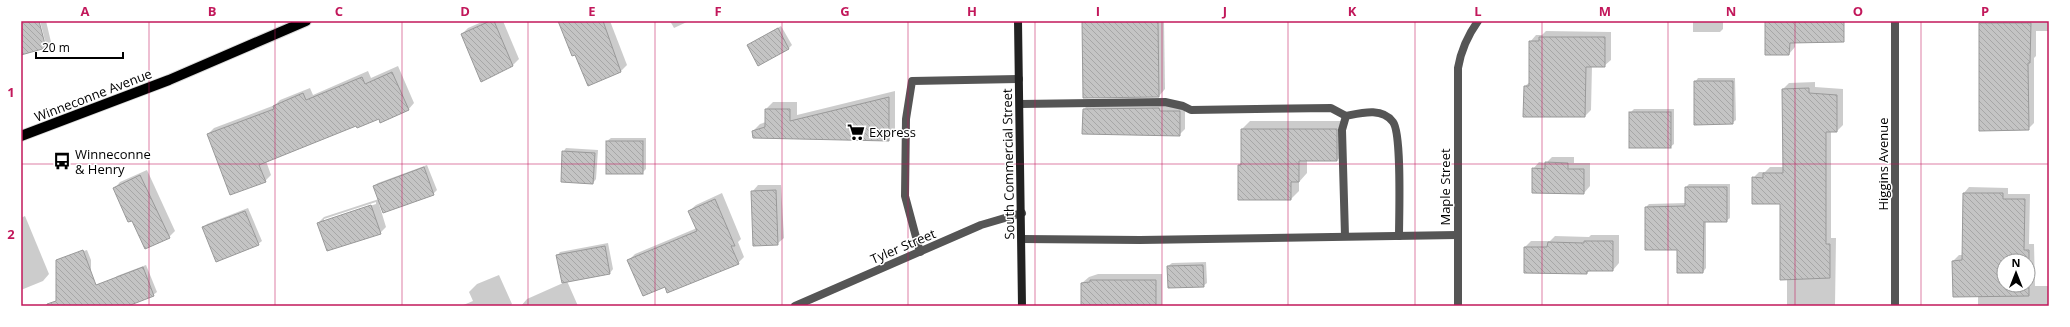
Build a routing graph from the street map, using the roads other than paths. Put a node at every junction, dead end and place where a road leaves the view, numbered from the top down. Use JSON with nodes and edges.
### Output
{"nodes":[{"id":1,"x":306,"y":21,"type":"edge"},
{"id":2,"x":1018,"y":21,"type":"edge"},
{"id":3,"x":1478,"y":21,"type":"edge"},
{"id":4,"x":1895,"y":21,"type":"edge"},
{"id":5,"x":1019,"y":79,"type":"junction"},
{"id":6,"x":1020,"y":104,"type":"junction"},
{"id":7,"x":1346,"y":116,"type":"junction"},
{"id":8,"x":21,"y":136,"type":"edge"},
{"id":9,"x":1022,"y":213,"type":"junction"},
{"id":10,"x":1457,"y":235,"type":"junction"},
{"id":11,"x":1345,"y":236,"type":"junction"},
{"id":12,"x":1399,"y":236,"type":"junction"},
{"id":13,"x":1022,"y":239,"type":"junction"},
{"id":14,"x":920,"y":252,"type":"junction"},
{"id":15,"x":795,"y":306,"type":"edge"},
{"id":16,"x":1022,"y":306,"type":"edge"},
{"id":17,"x":1458,"y":306,"type":"edge"},
{"id":18,"x":1895,"y":306,"type":"edge"}],
"edges":[{"from":1,"to":8,"type":"main road","name":"Winneconne Avenue"},
{"from":2,"to":5,"type":"main road","name":"South Commercial Street"},
{"from":3,"to":10,"type":"street","name":"Maple Street"},
{"from":4,"to":18,"type":"street","name":"Higgins Avenue"},
{"from":5,"to":6,"type":"main road","name":"South Commercial Street"},
{"from":5,"to":14,"type":"street"},
{"from":6,"to":7,"type":"street"},
{"from":6,"to":9,"type":"main road","name":"South Commercial Street"},
{"from":7,"to":11,"type":"street"},
{"from":7,"to":12,"type":"street"},
{"from":9,"to":13,"type":"main road","name":"South Commercial Street"},
{"from":9,"to":14,"type":"street","name":"Tyler Street"},
{"from":10,"to":12,"type":"street"},
{"from":10,"to":17,"type":"street","name":"Maple Street"},
{"from":11,"to":12,"type":"street"},
{"from":11,"to":13,"type":"street"},
{"from":13,"to":16,"type":"main road","name":"South Commercial Street"},
{"from":14,"to":15,"type":"street","name":"Tyler Street"}]}
